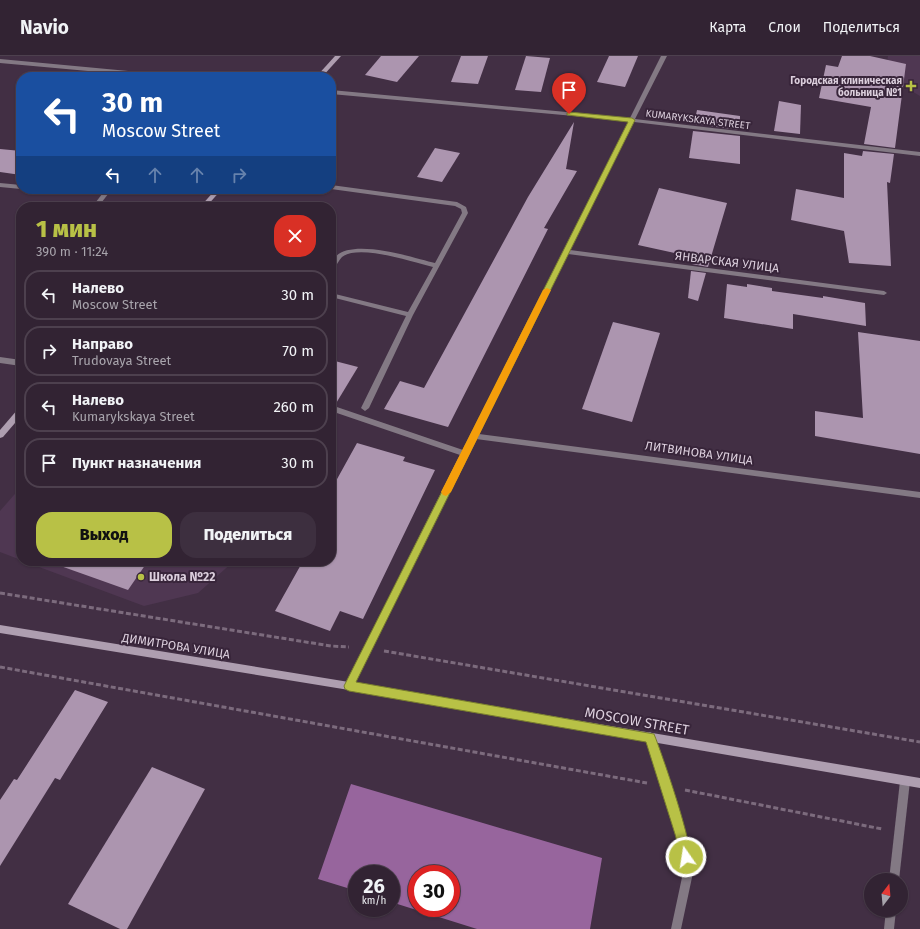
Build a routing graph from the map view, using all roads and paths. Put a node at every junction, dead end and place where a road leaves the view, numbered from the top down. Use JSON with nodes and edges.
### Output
{"nodes":[{"id":1,"x":338,"y":56,"type":"edge"},
{"id":2,"x":664,"y":56,"type":"edge"},
{"id":3,"x":0,"y":61,"type":"edge"},
{"id":4,"x":118,"y":72,"type":"edge"},
{"id":5,"x":324,"y":72,"type":"edge"},
{"id":6,"x":336,"y":92,"type":"edge"},
{"id":7,"x":632,"y":120,"type":"junction"},
{"id":8,"x":920,"y":154,"type":"edge"},
{"id":9,"x":0,"y":185,"type":"edge"},
{"id":10,"x":16,"y":187,"type":"edge"},
{"id":11,"x":336,"y":188,"type":"edge"},
{"id":12,"x":215,"y":194,"type":"edge"},
{"id":13,"x":207,"y":202,"type":"edge"},
{"id":14,"x":566,"y":252,"type":"junction"},
{"id":15,"x":336,"y":262,"type":"edge"},
{"id":16,"x":437,"y":266,"type":"junction"},
{"id":17,"x":884,"y":293,"type":"dead end"},
{"id":18,"x":336,"y":296,"type":"edge"},
{"id":19,"x":410,"y":316,"type":"junction"},
{"id":20,"x":0,"y":360,"type":"edge"},
{"id":21,"x":16,"y":362,"type":"edge"},
{"id":22,"x":365,"y":408,"type":"dead end"},
{"id":23,"x":336,"y":410,"type":"edge"},
{"id":24,"x":16,"y":417,"type":"edge"},
{"id":25,"x":0,"y":435,"type":"edge"},
{"id":26,"x":474,"y":436,"type":"junction"},
{"id":27,"x":465,"y":454,"type":"junction"},
{"id":28,"x":920,"y":495,"type":"edge"},
{"id":29,"x":0,"y":593,"type":"edge"},
{"id":30,"x":0,"y":629,"type":"edge"},
{"id":31,"x":368,"y":648,"type":"junction"},
{"id":32,"x":0,"y":668,"type":"edge"},
{"id":33,"x":349,"y":686,"type":"junction"},
{"id":34,"x":650,"y":737,"type":"junction"},
{"id":35,"x":920,"y":742,"type":"edge"},
{"id":36,"x":905,"y":781,"type":"junction"},
{"id":37,"x":920,"y":784,"type":"edge"},
{"id":38,"x":665,"y":786,"type":"junction"},
{"id":39,"x":899,"y":832,"type":"junction"},
{"id":40,"x":895,"y":873,"type":"edge"},
{"id":41,"x":890,"y":917,"type":"edge"},
{"id":42,"x":676,"y":929,"type":"edge"},
{"id":43,"x":889,"y":929,"type":"edge"}],
"edges":[{"from":1,"to":5,"type":"main road"},
{"from":2,"to":7,"type":"street"},
{"from":3,"to":4,"type":"street"},
{"from":6,"to":7,"type":"street","name":"KUMARYKSKAYA STREET"},
{"from":7,"to":8,"type":"street","name":"KUMARYKSKAYA STREET"},
{"from":7,"to":14,"type":"street"},
{"from":9,"to":10,"type":"street"},
{"from":11,"to":16,"type":"street"},
{"from":12,"to":13,"type":"main road"},
{"from":14,"to":17,"type":"street","name":"ЯНВАРСКАЯ УЛИЦА"},
{"from":14,"to":26,"type":"street"},
{"from":15,"to":16,"type":"street"},
{"from":16,"to":19,"type":"street"},
{"from":18,"to":19,"type":"street"},
{"from":19,"to":22,"type":"street"},
{"from":20,"to":21,"type":"street"},
{"from":23,"to":27,"type":"street"},
{"from":24,"to":25,"type":"main road"},
{"from":26,"to":27,"type":"street"},
{"from":26,"to":28,"type":"street","name":"ЛИТВИНОВА УЛИЦА"},
{"from":27,"to":31,"type":"street"},
{"from":29,"to":31,"type":"path"},
{"from":30,"to":33,"type":"main road","name":"ДИМИТРОВА УЛИЦА"},
{"from":31,"to":33,"type":"street"},
{"from":31,"to":35,"type":"path"},
{"from":32,"to":38,"type":"path"},
{"from":33,"to":34,"type":"main road","name":"MOSCOW STREET"},
{"from":34,"to":36,"type":"main road","name":"MOSCOW STREET"},
{"from":34,"to":38,"type":"street"},
{"from":36,"to":37,"type":"main road","name":"MOSCOW STREET"},
{"from":36,"to":39,"type":"street"},
{"from":38,"to":39,"type":"path"},
{"from":38,"to":42,"type":"street"},
{"from":39,"to":40,"type":"street"},
{"from":41,"to":43,"type":"street"}]}
